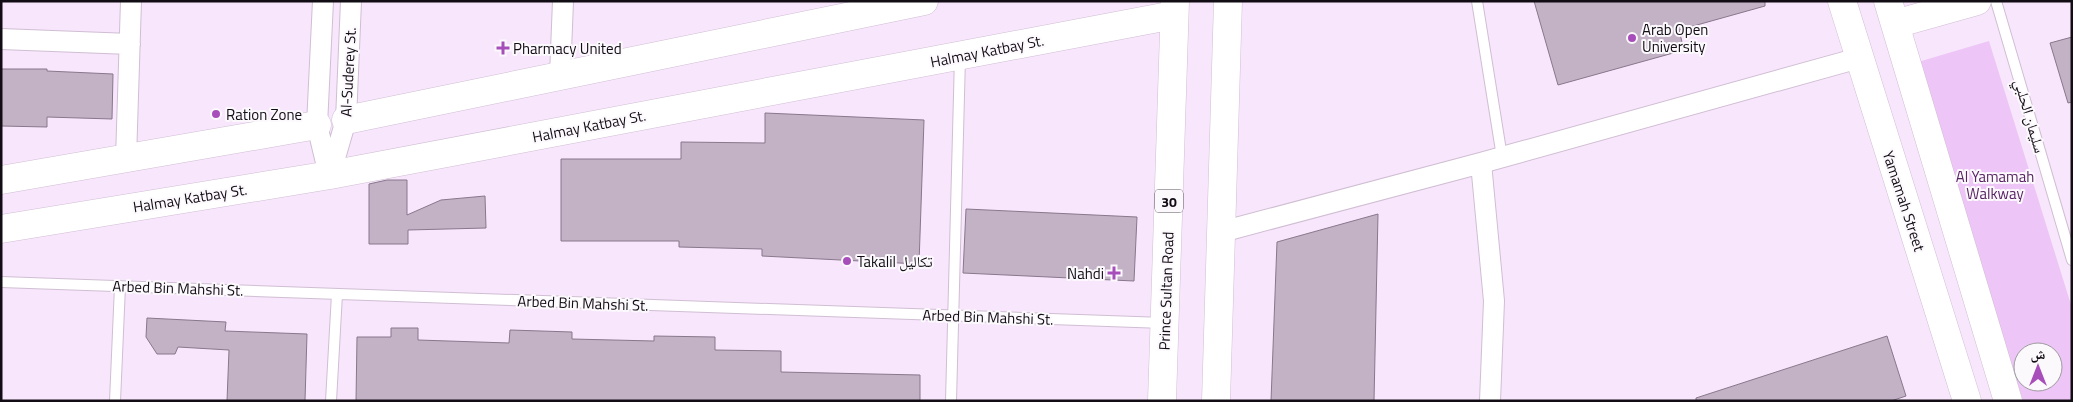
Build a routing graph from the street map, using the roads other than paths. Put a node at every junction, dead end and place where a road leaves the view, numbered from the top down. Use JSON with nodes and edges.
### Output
{"nodes":[{"id":1,"x":131,"y":1,"type":"edge"},
{"id":2,"x":323,"y":1,"type":"edge"},
{"id":3,"x":352,"y":1,"type":"edge"},
{"id":4,"x":563,"y":1,"type":"edge"},
{"id":5,"x":924,"y":1,"type":"edge"},
{"id":6,"x":1228,"y":1,"type":"edge"},
{"id":7,"x":1476,"y":1,"type":"edge"},
{"id":8,"x":1842,"y":1,"type":"edge"},
{"id":9,"x":1977,"y":1,"type":"edge"},
{"id":10,"x":1996,"y":1,"type":"edge"},
{"id":11,"x":1175,"y":8,"type":"edge"},
{"id":12,"x":1892,"y":13,"type":"edge"},
{"id":13,"x":1,"y":39,"type":"edge"},
{"id":14,"x":130,"y":44,"type":"junction"},
{"id":15,"x":960,"y":56,"type":"junction"},
{"id":16,"x":1859,"y":58,"type":"junction"},
{"id":17,"x":560,"y":76,"type":"junction"},
{"id":18,"x":346,"y":120,"type":"junction"},
{"id":19,"x":317,"y":125,"type":"junction"},
{"id":20,"x":1502,"y":157,"type":"junction"},
{"id":21,"x":126,"y":159,"type":"junction"},
{"id":22,"x":1481,"y":163,"type":"junction"},
{"id":23,"x":330,"y":175,"type":"junction"},
{"id":24,"x":1,"y":180,"type":"edge"},
{"id":25,"x":1944,"y":186,"type":"junction"},
{"id":26,"x":1903,"y":197,"type":"junction"},
{"id":27,"x":1,"y":229,"type":"edge"},
{"id":28,"x":1221,"y":232,"type":"junction"},
{"id":29,"x":1960,"y":244,"type":"junction"},
{"id":30,"x":1921,"y":254,"type":"junction"},
{"id":31,"x":2072,"y":260,"type":"edge"},
{"id":32,"x":1,"y":282,"type":"edge"},
{"id":33,"x":120,"y":286,"type":"junction"},
{"id":34,"x":337,"y":294,"type":"junction"},
{"id":35,"x":955,"y":316,"type":"junction"},
{"id":36,"x":1165,"y":323,"type":"junction"},
{"id":37,"x":115,"y":401,"type":"edge"},
{"id":38,"x":331,"y":401,"type":"edge"},
{"id":39,"x":951,"y":401,"type":"edge"},
{"id":40,"x":1162,"y":401,"type":"edge"},
{"id":41,"x":1216,"y":401,"type":"edge"},
{"id":42,"x":1490,"y":401,"type":"edge"},
{"id":43,"x":1967,"y":401,"type":"edge"},
{"id":44,"x":2008,"y":401,"type":"edge"}],
"edges":[{"from":1,"to":14,"type":"street"},
{"from":2,"to":19,"type":"street","name":"Al-Suderey St."},
{"from":3,"to":18,"type":"street","name":"Al-Suderey St."},
{"from":4,"to":17,"type":"street"},
{"from":5,"to":17,"type":"street"},
{"from":6,"to":28,"type":"street"},
{"from":7,"to":20,"type":"lane"},
{"from":8,"to":16,"type":"street","name":"Yamamah Street"},
{"from":9,"to":12,"type":"street"},
{"from":10,"to":31,"type":"lane","name":"سليمان الحلبي"},
{"from":11,"to":15,"type":"street","name":"Halmay Katbay St."},
{"from":11,"to":36,"type":"street","name":"Prince Sultan Road","number":"30"},
{"from":12,"to":25,"type":"street"},
{"from":13,"to":14,"type":"street"},
{"from":14,"to":21,"type":"street"},
{"from":15,"to":23,"type":"street","name":"Halmay Katbay St."},
{"from":15,"to":35,"type":"lane"},
{"from":16,"to":20,"type":"street"},
{"from":16,"to":26,"type":"street","name":"Yamamah Street"},
{"from":17,"to":18,"type":"street"},
{"from":18,"to":19,"type":"street"},
{"from":18,"to":23,"type":"street","name":"Al-Suderey St."},
{"from":19,"to":21,"type":"street"},
{"from":19,"to":23,"type":"street","name":"Al-Suderey St."},
{"from":20,"to":22,"type":"street"},
{"from":21,"to":24,"type":"street"},
{"from":22,"to":28,"type":"street"},
{"from":22,"to":42,"type":"street"},
{"from":23,"to":27,"type":"street","name":"Halmay Katbay St."},
{"from":25,"to":26,"type":"street"},
{"from":25,"to":29,"type":"street"},
{"from":26,"to":30,"type":"street","name":"Yamamah Street"},
{"from":28,"to":41,"type":"street"},
{"from":29,"to":30,"type":"street"},
{"from":29,"to":44,"type":"street"},
{"from":30,"to":43,"type":"street","name":"Yamamah Street"},
{"from":32,"to":33,"type":"lane","name":"Arbed Bin Mahshi St."},
{"from":33,"to":34,"type":"lane","name":"Arbed Bin Mahshi St."},
{"from":33,"to":37,"type":"lane"},
{"from":34,"to":35,"type":"lane","name":"Arbed Bin Mahshi St."},
{"from":34,"to":38,"type":"lane"},
{"from":35,"to":36,"type":"lane","name":"Arbed Bin Mahshi St."},
{"from":35,"to":39,"type":"lane"},
{"from":36,"to":40,"type":"street","name":"Prince Sultan Road","number":"30"}]}
